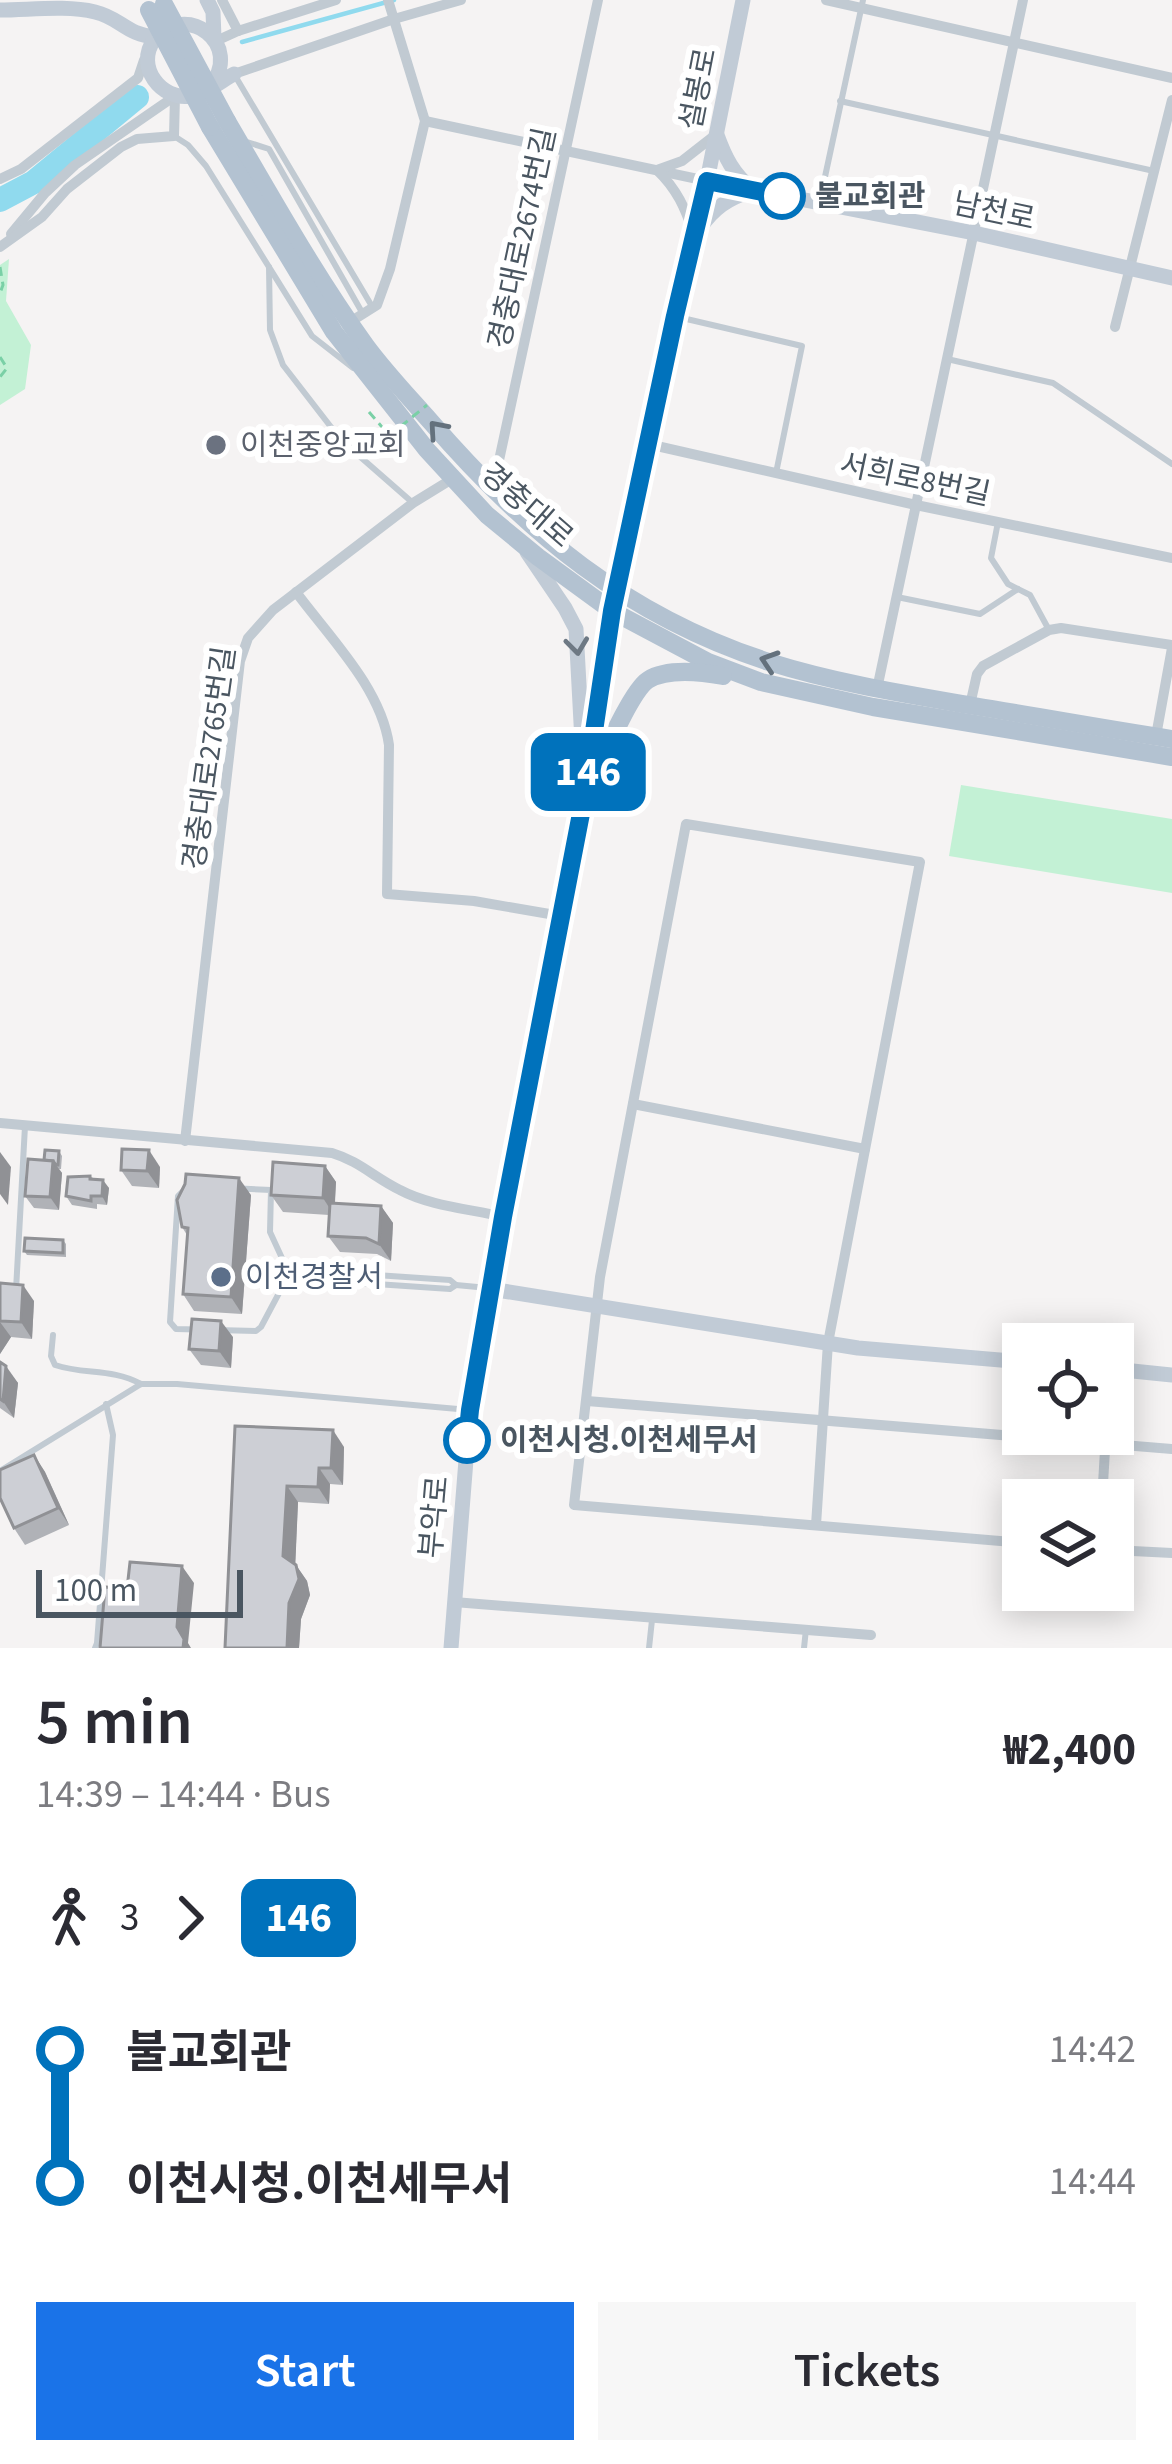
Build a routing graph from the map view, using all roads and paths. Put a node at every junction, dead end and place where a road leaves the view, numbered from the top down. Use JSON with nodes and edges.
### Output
{"nodes":[{"id":1,"x":207,"y":0,"type":"edge"},
{"id":2,"x":222,"y":0,"type":"edge"},
{"id":3,"x":336,"y":0,"type":"edge"},
{"id":4,"x":461,"y":0,"type":"edge"},
{"id":5,"x":598,"y":0,"type":"edge"},
{"id":6,"x":743,"y":0,"type":"edge"},
{"id":7,"x":826,"y":0,"type":"edge"},
{"id":8,"x":1023,"y":0,"type":"edge"},
{"id":9,"x":155,"y":3,"type":"edge"},
{"id":10,"x":312,"y":3,"type":"edge"},
{"id":11,"x":862,"y":4,"type":"edge"},
{"id":12,"x":391,"y":9,"type":"edge"},
{"id":13,"x":0,"y":10,"type":"edge"},
{"id":14,"x":113,"y":18,"type":"junction"},
{"id":15,"x":238,"y":31,"type":"junction"},
{"id":16,"x":156,"y":37,"type":"junction"},
{"id":17,"x":215,"y":39,"type":"junction"},
{"id":18,"x":1014,"y":43,"type":"junction"},
{"id":19,"x":147,"y":63,"type":"junction"},
{"id":20,"x":234,"y":74,"type":"junction"},
{"id":21,"x":1172,"y":78,"type":"edge"},
{"id":22,"x":209,"y":88,"type":"junction"},
{"id":23,"x":175,"y":96,"type":"junction"},
{"id":24,"x":1172,"y":100,"type":"edge"},
{"id":25,"x":840,"y":101,"type":"junction"},
{"id":26,"x":424,"y":121,"type":"junction"},
{"id":27,"x":218,"y":124,"type":"junction"},
{"id":28,"x":717,"y":134,"type":"junction"},
{"id":29,"x":174,"y":136,"type":"junction"},
{"id":30,"x":994,"y":136,"type":"junction"},
{"id":31,"x":564,"y":151,"type":"junction"},
{"id":32,"x":657,"y":170,"type":"junction"},
{"id":33,"x":1154,"y":171,"type":"junction"},
{"id":34,"x":0,"y":179,"type":"edge"},
{"id":35,"x":707,"y":181,"type":"junction"},
{"id":36,"x":754,"y":190,"type":"junction"},
{"id":37,"x":819,"y":204,"type":"junction"},
{"id":38,"x":974,"y":233,"type":"junction"},
{"id":39,"x":695,"y":236,"type":"junction"},
{"id":40,"x":0,"y":246,"type":"edge"},
{"id":41,"x":268,"y":263,"type":"junction"},
{"id":42,"x":0,"y":267,"type":"edge"},
{"id":43,"x":1127,"y":269,"type":"junction"},
{"id":44,"x":1172,"y":278,"type":"edge"},
{"id":45,"x":0,"y":293,"type":"edge"},
{"id":46,"x":362,"y":315,"type":"junction"},
{"id":47,"x":675,"y":316,"type":"junction"},
{"id":48,"x":1115,"y":327,"type":"dead end"},
{"id":49,"x":0,"y":357,"type":"edge"},
{"id":50,"x":947,"y":358,"type":"junction"},
{"id":51,"x":0,"y":377,"type":"edge"},
{"id":52,"x":372,"y":382,"type":"junction"},
{"id":53,"x":427,"y":405,"type":"dead end"},
{"id":54,"x":369,"y":412,"type":"dead end"},
{"id":55,"x":389,"y":436,"type":"junction"},
{"id":56,"x":648,"y":444,"type":"junction"},
{"id":57,"x":407,"y":456,"type":"dead end"},
{"id":58,"x":1172,"y":464,"type":"edge"},
{"id":59,"x":776,"y":474,"type":"junction"},
{"id":60,"x":452,"y":479,"type":"junction"},
{"id":61,"x":488,"y":485,"type":"junction"},
{"id":62,"x":413,"y":502,"type":"junction"},
{"id":63,"x":916,"y":505,"type":"junction"},
{"id":64,"x":998,"y":522,"type":"junction"},
{"id":65,"x":523,"y":545,"type":"junction"},
{"id":66,"x":1172,"y":558,"type":"edge"},
{"id":67,"x":1018,"y":589,"type":"junction"},
{"id":68,"x":296,"y":592,"type":"junction"},
{"id":69,"x":897,"y":597,"type":"junction"},
{"id":70,"x":614,"y":601,"type":"junction"},
{"id":71,"x":1049,"y":630,"type":"junction"},
{"id":72,"x":1172,"y":646,"type":"edge"},
{"id":73,"x":761,"y":682,"type":"junction"},
{"id":74,"x":877,"y":690,"type":"junction"},
{"id":75,"x":970,"y":705,"type":"junction"},
{"id":76,"x":1164,"y":738,"type":"edge"},
{"id":77,"x":1172,"y":757,"type":"edge"},
{"id":78,"x":584,"y":798,"type":"junction"},
{"id":79,"x":561,"y":916,"type":"junction"},
{"id":80,"x":633,"y":1104,"type":"junction"},
{"id":81,"x":0,"y":1123,"type":"edge"},
{"id":82,"x":25,"y":1126,"type":"junction"},
{"id":83,"x":185,"y":1141,"type":"junction"},
{"id":84,"x":865,"y":1149,"type":"junction"},
{"id":85,"x":503,"y":1217,"type":"junction"},
{"id":86,"x":456,"y":1285,"type":"junction"},
{"id":87,"x":491,"y":1289,"type":"junction"},
{"id":88,"x":16,"y":1291,"type":"edge"},
{"id":89,"x":598,"y":1306,"type":"junction"},
{"id":90,"x":53,"y":1335,"type":"dead end"},
{"id":91,"x":828,"y":1343,"type":"junction"},
{"id":92,"x":1002,"y":1360,"type":"edge"},
{"id":93,"x":1134,"y":1372,"type":"edge"},
{"id":94,"x":1172,"y":1375,"type":"edge"},
{"id":95,"x":141,"y":1384,"type":"junction"},
{"id":96,"x":587,"y":1400,"type":"junction"},
{"id":97,"x":106,"y":1404,"type":"junction"},
{"id":98,"x":470,"y":1410,"type":"junction"},
{"id":99,"x":821,"y":1420,"type":"junction"},
{"id":100,"x":1002,"y":1432,"type":"edge"},
{"id":101,"x":1134,"y":1443,"type":"edge"},
{"id":102,"x":1172,"y":1449,"type":"edge"},
{"id":103,"x":0,"y":1471,"type":"edge"},
{"id":104,"x":816,"y":1526,"type":"junction"},
{"id":105,"x":1002,"y":1541,"type":"edge"},
{"id":106,"x":1134,"y":1551,"type":"edge"},
{"id":107,"x":1172,"y":1553,"type":"edge"},
{"id":108,"x":454,"y":1602,"type":"junction"},
{"id":109,"x":652,"y":1616,"type":"junction"},
{"id":110,"x":806,"y":1629,"type":"junction"},
{"id":111,"x":872,"y":1635,"type":"dead end"},
{"id":112,"x":94,"y":1648,"type":"edge"},
{"id":113,"x":451,"y":1648,"type":"edge"},
{"id":114,"x":649,"y":1648,"type":"edge"},
{"id":115,"x":804,"y":1648,"type":"edge"}],
"edges":[{"from":1,"to":17,"type":"street"},
{"from":2,"to":15,"type":"street"},
{"from":3,"to":10,"type":"street"},
{"from":4,"to":12,"type":"street"},
{"from":5,"to":31,"type":"street","name":"경충대로2674번길"},
{"from":6,"to":28,"type":"street","name":"설봉로"},
{"from":7,"to":11,"type":"street"},
{"from":8,"to":18,"type":"street"},
{"from":9,"to":27,"type":"main road","name":"경충대로","bridge":true},
{"from":10,"to":15,"type":"street"},
{"from":11,"to":18,"type":"street"},
{"from":11,"to":25,"type":"lane"},
{"from":12,"to":20,"type":"street"},
{"from":12,"to":26,"type":"street"},
{"from":13,"to":14,"type":"street"},
{"from":14,"to":16,"type":"street"},
{"from":14,"to":19,"type":"street"},
{"from":15,"to":17,"type":"street"},
{"from":16,"to":17,"type":"street"},
{"from":16,"to":19,"type":"street"},
{"from":17,"to":22,"type":"street"},
{"from":18,"to":21,"type":"street"},
{"from":18,"to":30,"type":"street"},
{"from":19,"to":23,"type":"street"},
{"from":19,"to":34,"type":"street"},
{"from":20,"to":22,"type":"street"},
{"from":20,"to":46,"type":"lane"},
{"from":22,"to":23,"type":"street"},
{"from":23,"to":29,"type":"street"},
{"from":23,"to":40,"type":"street"},
{"from":24,"to":33,"type":"street"},
{"from":25,"to":30,"type":"lane"},
{"from":25,"to":37,"type":"lane"},
{"from":26,"to":31,"type":"street"},
{"from":26,"to":46,"type":"street"},
{"from":27,"to":46,"type":"main road","name":"경충대로"},
{"from":27,"to":52,"type":"main road","name":"경충대로"},
{"from":28,"to":32,"type":"street"},
{"from":28,"to":35,"type":"street","name":"설봉로"},
{"from":28,"to":36,"type":"street"},
{"from":29,"to":40,"type":"street"},
{"from":29,"to":41,"type":"lane"},
{"from":30,"to":33,"type":"lane"},
{"from":30,"to":38,"type":"street"},
{"from":31,"to":32,"type":"street"},
{"from":31,"to":61,"type":"street","name":"경충대로2674번길"},
{"from":32,"to":35,"type":"street"},
{"from":32,"to":39,"type":"street"},
{"from":33,"to":43,"type":"street"},
{"from":35,"to":36,"type":"street","name":"남천로"},
{"from":35,"to":39,"type":"street","name":"설봉로"},
{"from":36,"to":37,"type":"street","name":"남천로"},
{"from":36,"to":39,"type":"street"},
{"from":37,"to":38,"type":"street","name":"남천로"},
{"from":38,"to":43,"type":"street","name":"남천로"},
{"from":38,"to":50,"type":"street"},
{"from":39,"to":47,"type":"street","name":"설봉로"},
{"from":41,"to":52,"type":"lane"},
{"from":41,"to":62,"type":"lane"},
{"from":42,"to":45,"type":"path"},
{"from":43,"to":44,"type":"street","name":"남천로"},
{"from":43,"to":48,"type":"street"},
{"from":61,"to":46,"type":"main road","name":"경충대로","one_way":true},
{"from":47,"to":56,"type":"street","name":"설봉로"},
{"from":47,"to":59,"type":"lane"},
{"from":49,"to":51,"type":"path"},
{"from":50,"to":58,"type":"lane"},
{"from":50,"to":63,"type":"street"},
{"from":52,"to":60,"type":"main road","name":"경충대로"},
{"from":53,"to":55,"type":"path","bridge":true},
{"from":54,"to":55,"type":"path"},
{"from":55,"to":57,"type":"path"},
{"from":56,"to":59,"type":"street","name":"서희로8번길"},
{"from":56,"to":70,"type":"street","name":"설봉로"},
{"from":59,"to":63,"type":"street","name":"서희로8번길"},
{"from":60,"to":62,"type":"street","name":"경충대로2765번길"},
{"from":60,"to":65,"type":"main road","name":"경충대로"},
{"from":61,"to":70,"type":"main road","name":"경충대로"},
{"from":62,"to":68,"type":"street","name":"경충대로2765번길"},
{"from":63,"to":64,"type":"street","name":"서희로8번길"},
{"from":63,"to":69,"type":"street"},
{"from":64,"to":66,"type":"street","name":"서희로8번길"},
{"from":64,"to":67,"type":"lane"},
{"from":65,"to":70,"type":"main road","name":"경충대로"},
{"from":65,"to":78,"type":"street","one_way":true},
{"from":67,"to":69,"type":"lane"},
{"from":67,"to":71,"type":"lane"},
{"from":68,"to":79,"type":"street"},
{"from":68,"to":83,"type":"street","name":"경충대로2765번길"},
{"from":69,"to":74,"type":"street"},
{"from":70,"to":73,"type":"main road","name":"경충대로"},
{"from":74,"to":70,"type":"main road","name":"경충대로","one_way":true},
{"from":70,"to":78,"type":"street","name":"부악로"},
{"from":71,"to":72,"type":"street"},
{"from":71,"to":75,"type":"street"},
{"from":72,"to":76,"type":"street"},
{"from":73,"to":77,"type":"main road","name":"경충대로"},
{"from":73,"to":78,"type":"main road"},
{"from":74,"to":75,"type":"main road","name":"경충대로"},
{"from":75,"to":76,"type":"main road","name":"경충대로"},
{"from":78,"to":79,"type":"street","name":"부악로"},
{"from":79,"to":85,"type":"street","name":"부악로"},
{"from":80,"to":84,"type":"street"},
{"from":80,"to":84,"type":"street"},
{"from":80,"to":89,"type":"street"},
{"from":81,"to":82,"type":"street"},
{"from":82,"to":83,"type":"street"},
{"from":82,"to":88,"type":"lane"},
{"from":83,"to":85,"type":"street"},
{"from":84,"to":91,"type":"street"},
{"from":85,"to":87,"type":"street","name":"부악로"},
{"from":86,"to":86,"type":"lane"},
{"from":86,"to":87,"type":"lane"},
{"from":87,"to":89,"type":"street"},
{"from":87,"to":98,"type":"street","name":"부악로"},
{"from":89,"to":91,"type":"street"},
{"from":89,"to":96,"type":"street"},
{"from":90,"to":95,"type":"lane"},
{"from":91,"to":92,"type":"street"},
{"from":91,"to":99,"type":"street"},
{"from":93,"to":94,"type":"street"},
{"from":95,"to":97,"type":"lane"},
{"from":95,"to":98,"type":"lane"},
{"from":96,"to":99,"type":"street"},
{"from":96,"to":104,"type":"street"},
{"from":97,"to":103,"type":"lane"},
{"from":97,"to":112,"type":"lane"},
{"from":98,"to":108,"type":"street","name":"부악로"},
{"from":99,"to":100,"type":"street"},
{"from":99,"to":104,"type":"street"},
{"from":101,"to":102,"type":"street"},
{"from":104,"to":105,"type":"street"},
{"from":106,"to":107,"type":"street"},
{"from":108,"to":109,"type":"street"},
{"from":108,"to":113,"type":"street","name":"부악로"},
{"from":109,"to":110,"type":"street"},
{"from":109,"to":114,"type":"lane"},
{"from":110,"to":111,"type":"street"},
{"from":110,"to":115,"type":"lane"}]}
